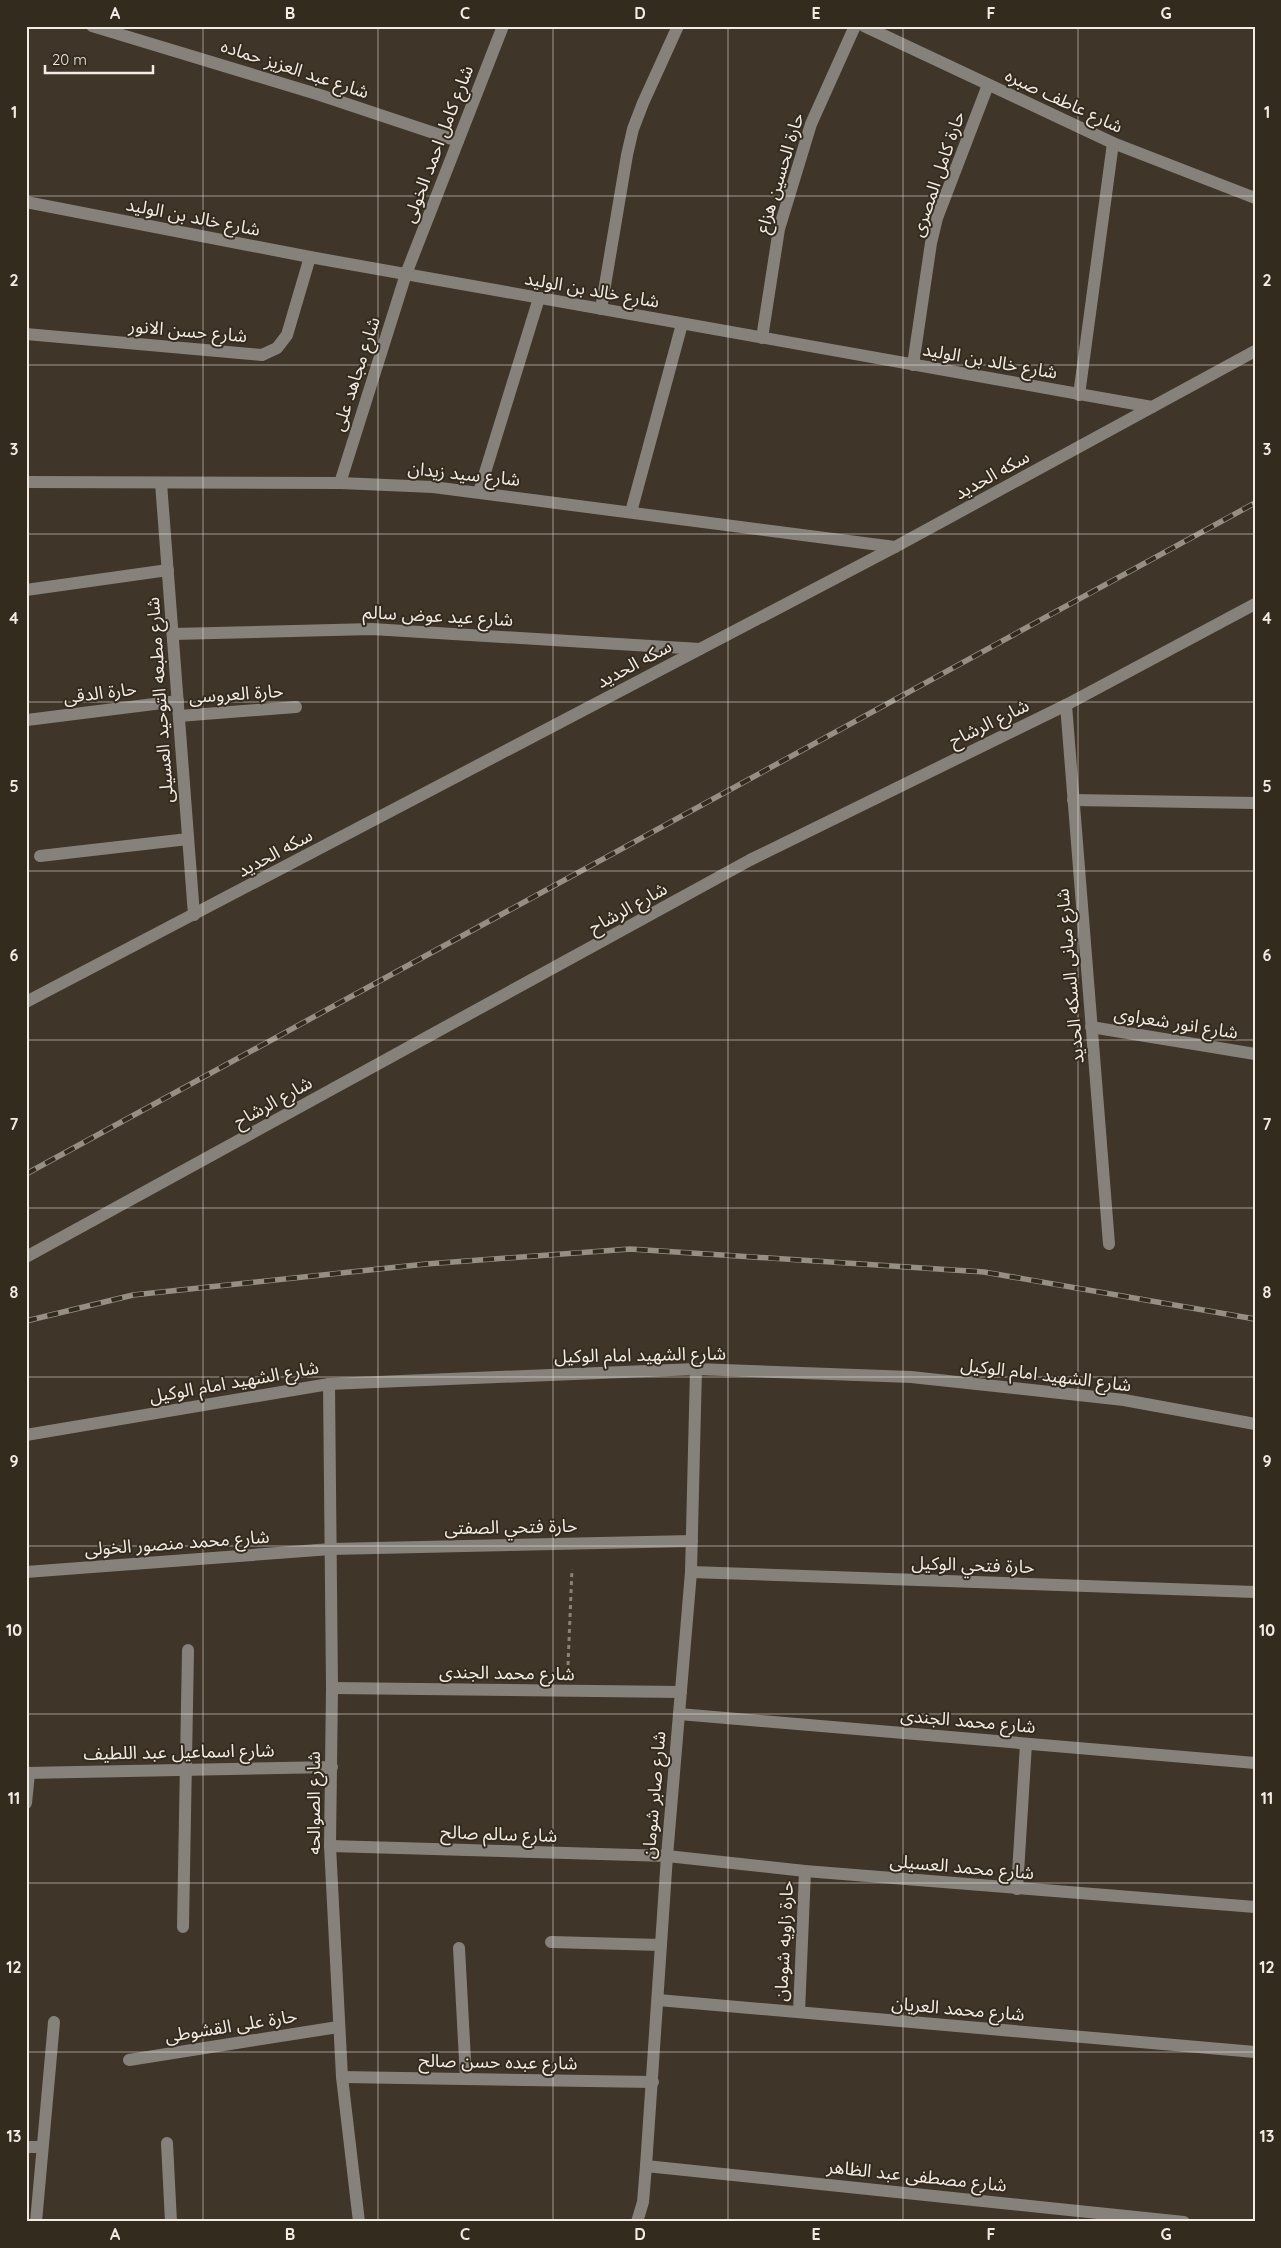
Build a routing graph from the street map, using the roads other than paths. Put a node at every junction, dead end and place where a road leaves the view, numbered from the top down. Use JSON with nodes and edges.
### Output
{"nodes":[{"id":1,"x":92,"y":26,"type":"edge"},
{"id":2,"x":503,"y":26,"type":"edge"},
{"id":3,"x":678,"y":26,"type":"edge"},
{"id":4,"x":855,"y":26,"type":"edge"},
{"id":5,"x":864,"y":26,"type":"edge"},
{"id":6,"x":988,"y":85,"type":"junction"},
{"id":7,"x":458,"y":141,"type":"junction"},
{"id":8,"x":1113,"y":143,"type":"junction"},
{"id":9,"x":1255,"y":198,"type":"edge"},
{"id":10,"x":26,"y":202,"type":"edge"},
{"id":11,"x":310,"y":257,"type":"junction"},
{"id":12,"x":406,"y":274,"type":"junction"},
{"id":13,"x":540,"y":298,"type":"junction"},
{"id":14,"x":601,"y":309,"type":"junction"},
{"id":15,"x":682,"y":324,"type":"junction"},
{"id":16,"x":26,"y":334,"type":"edge"},
{"id":17,"x":762,"y":338,"type":"junction"},
{"id":18,"x":1255,"y":351,"type":"edge"},
{"id":19,"x":913,"y":365,"type":"junction"},
{"id":20,"x":1078,"y":395,"type":"junction"},
{"id":21,"x":1152,"y":407,"type":"junction"},
{"id":22,"x":26,"y":482,"type":"edge"},
{"id":23,"x":161,"y":483,"type":"junction"},
{"id":24,"x":340,"y":483,"type":"junction"},
{"id":25,"x":479,"y":492,"type":"junction"},
{"id":26,"x":631,"y":512,"type":"junction"},
{"id":27,"x":895,"y":547,"type":"junction"},
{"id":28,"x":168,"y":570,"type":"junction"},
{"id":29,"x":26,"y":590,"type":"edge"},
{"id":30,"x":1255,"y":604,"type":"edge"},
{"id":31,"x":173,"y":634,"type":"junction"},
{"id":32,"x":701,"y":649,"type":"junction"},
{"id":33,"x":178,"y":701,"type":"junction"},
{"id":34,"x":1066,"y":705,"type":"junction"},
{"id":35,"x":296,"y":707,"type":"dead end"},
{"id":36,"x":179,"y":716,"type":"junction"},
{"id":37,"x":27,"y":720,"type":"edge"},
{"id":38,"x":1073,"y":800,"type":"junction"},
{"id":39,"x":1255,"y":803,"type":"edge"},
{"id":40,"x":188,"y":839,"type":"junction"},
{"id":41,"x":40,"y":856,"type":"dead end"},
{"id":42,"x":194,"y":915,"type":"junction"},
{"id":43,"x":26,"y":1002,"type":"edge"},
{"id":44,"x":1092,"y":1028,"type":"junction"},
{"id":45,"x":1255,"y":1054,"type":"edge"},
{"id":46,"x":1109,"y":1244,"type":"dead end"},
{"id":47,"x":26,"y":1257,"type":"edge"},
{"id":48,"x":696,"y":1369,"type":"junction"},
{"id":49,"x":329,"y":1384,"type":"junction"},
{"id":50,"x":1255,"y":1424,"type":"edge"},
{"id":51,"x":26,"y":1435,"type":"edge"},
{"id":52,"x":692,"y":1541,"type":"junction"},
{"id":53,"x":331,"y":1549,"type":"junction"},
{"id":54,"x":26,"y":1572,"type":"edge"},
{"id":55,"x":691,"y":1572,"type":"junction"},
{"id":56,"x":1255,"y":1592,"type":"edge"},
{"id":57,"x":188,"y":1650,"type":"dead end"},
{"id":58,"x":332,"y":1688,"type":"junction"},
{"id":59,"x":681,"y":1692,"type":"junction"},
{"id":60,"x":679,"y":1714,"type":"junction"},
{"id":61,"x":1026,"y":1744,"type":"junction"},
{"id":62,"x":1255,"y":1763,"type":"edge"},
{"id":63,"x":332,"y":1767,"type":"junction"},
{"id":64,"x":186,"y":1770,"type":"junction"},
{"id":65,"x":28,"y":1773,"type":"edge"},
{"id":66,"x":26,"y":1803,"type":"edge"},
{"id":67,"x":330,"y":1846,"type":"junction"},
{"id":68,"x":667,"y":1856,"type":"junction"},
{"id":69,"x":805,"y":1872,"type":"junction"},
{"id":70,"x":1017,"y":1889,"type":"junction"},
{"id":71,"x":1255,"y":1907,"type":"edge"},
{"id":72,"x":183,"y":1927,"type":"dead end"},
{"id":73,"x":551,"y":1942,"type":"dead end"},
{"id":74,"x":662,"y":1944,"type":"junction"},
{"id":75,"x":459,"y":1948,"type":"dead end"},
{"id":76,"x":658,"y":2000,"type":"junction"},
{"id":77,"x":799,"y":2012,"type":"junction"},
{"id":78,"x":54,"y":2022,"type":"dead end"},
{"id":79,"x":338,"y":2026,"type":"junction"},
{"id":80,"x":1255,"y":2052,"type":"edge"},
{"id":81,"x":129,"y":2060,"type":"dead end"},
{"id":82,"x":342,"y":2077,"type":"junction"},
{"id":83,"x":466,"y":2079,"type":"junction"},
{"id":84,"x":653,"y":2082,"type":"junction"},
{"id":85,"x":167,"y":2143,"type":"dead end"},
{"id":86,"x":26,"y":2147,"type":"edge"},
{"id":87,"x":42,"y":2147,"type":"junction"},
{"id":88,"x":646,"y":2166,"type":"junction"},
{"id":89,"x":36,"y":2222,"type":"edge"},
{"id":90,"x":171,"y":2222,"type":"edge"},
{"id":91,"x":359,"y":2222,"type":"edge"},
{"id":92,"x":637,"y":2222,"type":"edge"},
{"id":93,"x":1184,"y":2222,"type":"edge"}],
"edges":[{"from":1,"to":7,"type":"street","name":"شارع عبد العزيز حماده"},
{"from":2,"to":7,"type":"street","name":"شارع كامل احمد الخولى"},
{"from":3,"to":14,"type":"street"},
{"from":4,"to":17,"type":"street","name":"حارة الحسين هزاع"},
{"from":5,"to":6,"type":"street","name":"شارع عاطف صبره"},
{"from":6,"to":8,"type":"street","name":"شارع عاطف صبره"},
{"from":6,"to":19,"type":"street","name":"حارة كامل المصرى"},
{"from":7,"to":12,"type":"street","name":"شارع كامل احمد الخولى"},
{"from":8,"to":9,"type":"street","name":"شارع عاطف صبره"},
{"from":8,"to":20,"type":"street"},
{"from":10,"to":11,"type":"street","name":"شارع خالد بن الوليد"},
{"from":11,"to":12,"type":"street","name":"شارع خالد بن الوليد"},
{"from":11,"to":16,"type":"street","name":"شارع حسن الانور"},
{"from":12,"to":13,"type":"street","name":"شارع خالد بن الوليد"},
{"from":12,"to":24,"type":"street","name":"شارع مجاهد على"},
{"from":13,"to":14,"type":"street","name":"شارع خالد بن الوليد"},
{"from":13,"to":25,"type":"street"},
{"from":14,"to":15,"type":"street","name":"شارع خالد بن الوليد"},
{"from":15,"to":17,"type":"street","name":"شارع خالد بن الوليد"},
{"from":15,"to":26,"type":"street"},
{"from":17,"to":19,"type":"street","name":"شارع خالد بن الوليد"},
{"from":18,"to":21,"type":"street","name":"سكه الحديد"},
{"from":19,"to":20,"type":"street","name":"شارع خالد بن الوليد"},
{"from":20,"to":21,"type":"street","name":"شارع خالد بن الوليد"},
{"from":21,"to":27,"type":"street","name":"سكه الحديد"},
{"from":22,"to":23,"type":"street","name":"شارع سيد زيدان"},
{"from":23,"to":24,"type":"street","name":"شارع سيد زيدان"},
{"from":23,"to":28,"type":"street","name":"شارع مطبعه التوحيد العسيلى"},
{"from":24,"to":25,"type":"street","name":"شارع سيد زيدان"},
{"from":25,"to":26,"type":"street","name":"شارع سيد زيدان"},
{"from":26,"to":27,"type":"street","name":"شارع سيد زيدان"},
{"from":27,"to":32,"type":"street","name":"سكه الحديد"},
{"from":28,"to":29,"type":"street"},
{"from":28,"to":31,"type":"street","name":"شارع مطبعه التوحيد العسيلى"},
{"from":30,"to":34,"type":"street","name":"شارع الرشاح"},
{"from":31,"to":32,"type":"street","name":"شارع عيد عوض سالم"},
{"from":31,"to":33,"type":"street","name":"شارع مطبعه التوحيد العسيلى"},
{"from":32,"to":42,"type":"street","name":"سكه الحديد"},
{"from":33,"to":36,"type":"street","name":"شارع مطبعه التوحيد العسيلى"},
{"from":33,"to":37,"type":"street","name":"حارة الدقى"},
{"from":34,"to":38,"type":"street","name":"شارع مبانى السكه الحديد"},
{"from":34,"to":47,"type":"street","name":"شارع الرشاح"},
{"from":35,"to":36,"type":"street","name":"حارة العروسى"},
{"from":36,"to":40,"type":"street","name":"شارع مطبعه التوحيد العسيلى"},
{"from":38,"to":39,"type":"street"},
{"from":38,"to":44,"type":"street","name":"شارع مبانى السكه الحديد"},
{"from":40,"to":41,"type":"street"},
{"from":40,"to":42,"type":"street","name":"شارع مطبعه التوحيد العسيلى"},
{"from":42,"to":43,"type":"street","name":"سكه الحديد"},
{"from":44,"to":45,"type":"street","name":"شارع انور شعراوى"},
{"from":44,"to":46,"type":"street","name":"شارع مبانى السكه الحديد"},
{"from":48,"to":49,"type":"street","name":"شارع الشهيد امام الوكيل"},
{"from":48,"to":50,"type":"street","name":"شارع الشهيد امام الوكيل"},
{"from":48,"to":52,"type":"street","name":"شارع صابر شومان"},
{"from":49,"to":51,"type":"street","name":"شارع الشهيد امام الوكيل"},
{"from":49,"to":53,"type":"street","name":"شارع الصوالحه"},
{"from":52,"to":53,"type":"street","name":"حارة فتحي الصفتى"},
{"from":52,"to":55,"type":"street","name":"شارع صابر شومان"},
{"from":53,"to":54,"type":"street","name":"شارع محمد منصور الخولى"},
{"from":53,"to":58,"type":"street","name":"شارع الصوالحه"},
{"from":55,"to":56,"type":"street","name":"حارة فتحي الوكيل"},
{"from":55,"to":59,"type":"street","name":"شارع صابر شومان"},
{"from":57,"to":64,"type":"street"},
{"from":58,"to":59,"type":"street","name":"شارع محمد الجندى"},
{"from":58,"to":63,"type":"street","name":"شارع الصوالحه"},
{"from":59,"to":60,"type":"street","name":"شارع صابر شومان"},
{"from":60,"to":61,"type":"street","name":"شارع محمد الجندى"},
{"from":60,"to":68,"type":"street","name":"شارع صابر شومان"},
{"from":61,"to":62,"type":"street","name":"شارع محمد الجندى"},
{"from":61,"to":70,"type":"street"},
{"from":63,"to":64,"type":"street","name":"شارع اسماعيل عبد اللطيف"},
{"from":63,"to":67,"type":"street","name":"شارع الصوالحه"},
{"from":64,"to":65,"type":"street","name":"شارع اسماعيل عبد اللطيف"},
{"from":64,"to":72,"type":"street"},
{"from":65,"to":66,"type":"street"},
{"from":67,"to":68,"type":"street","name":"شارع سالم صالح"},
{"from":67,"to":79,"type":"street","name":"شارع الصوالحه"},
{"from":68,"to":69,"type":"street","name":"شارع محمد العسيلى"},
{"from":68,"to":74,"type":"street","name":"شارع صابر شومان"},
{"from":69,"to":70,"type":"street","name":"شارع محمد العسيلى"},
{"from":69,"to":77,"type":"street","name":"حارة زاويه شومان"},
{"from":70,"to":71,"type":"street","name":"شارع محمد العسيلى"},
{"from":73,"to":74,"type":"street"},
{"from":74,"to":76,"type":"street","name":"شارع صابر شومان"},
{"from":75,"to":83,"type":"street"},
{"from":76,"to":77,"type":"street","name":"شارع محمد العريان"},
{"from":76,"to":84,"type":"street","name":"شارع صابر شومان"},
{"from":77,"to":80,"type":"street","name":"شارع محمد العريان"},
{"from":78,"to":87,"type":"street"},
{"from":79,"to":81,"type":"street","name":"حارة على القشوطى"},
{"from":79,"to":82,"type":"street","name":"شارع الصوالحه"},
{"from":82,"to":83,"type":"street","name":"شارع عبده حسن صالح"},
{"from":82,"to":91,"type":"street","name":"شارع الصوالحه"},
{"from":83,"to":84,"type":"street","name":"شارع عبده حسن صالح"},
{"from":84,"to":88,"type":"street","name":"شارع صابر شومان"},
{"from":85,"to":90,"type":"street"},
{"from":86,"to":87,"type":"street"},
{"from":87,"to":89,"type":"street"},
{"from":88,"to":92,"type":"street","name":"شارع صابر شومان"},
{"from":88,"to":93,"type":"street","name":"شارع مصطفى عبد الظاهر"}]}
